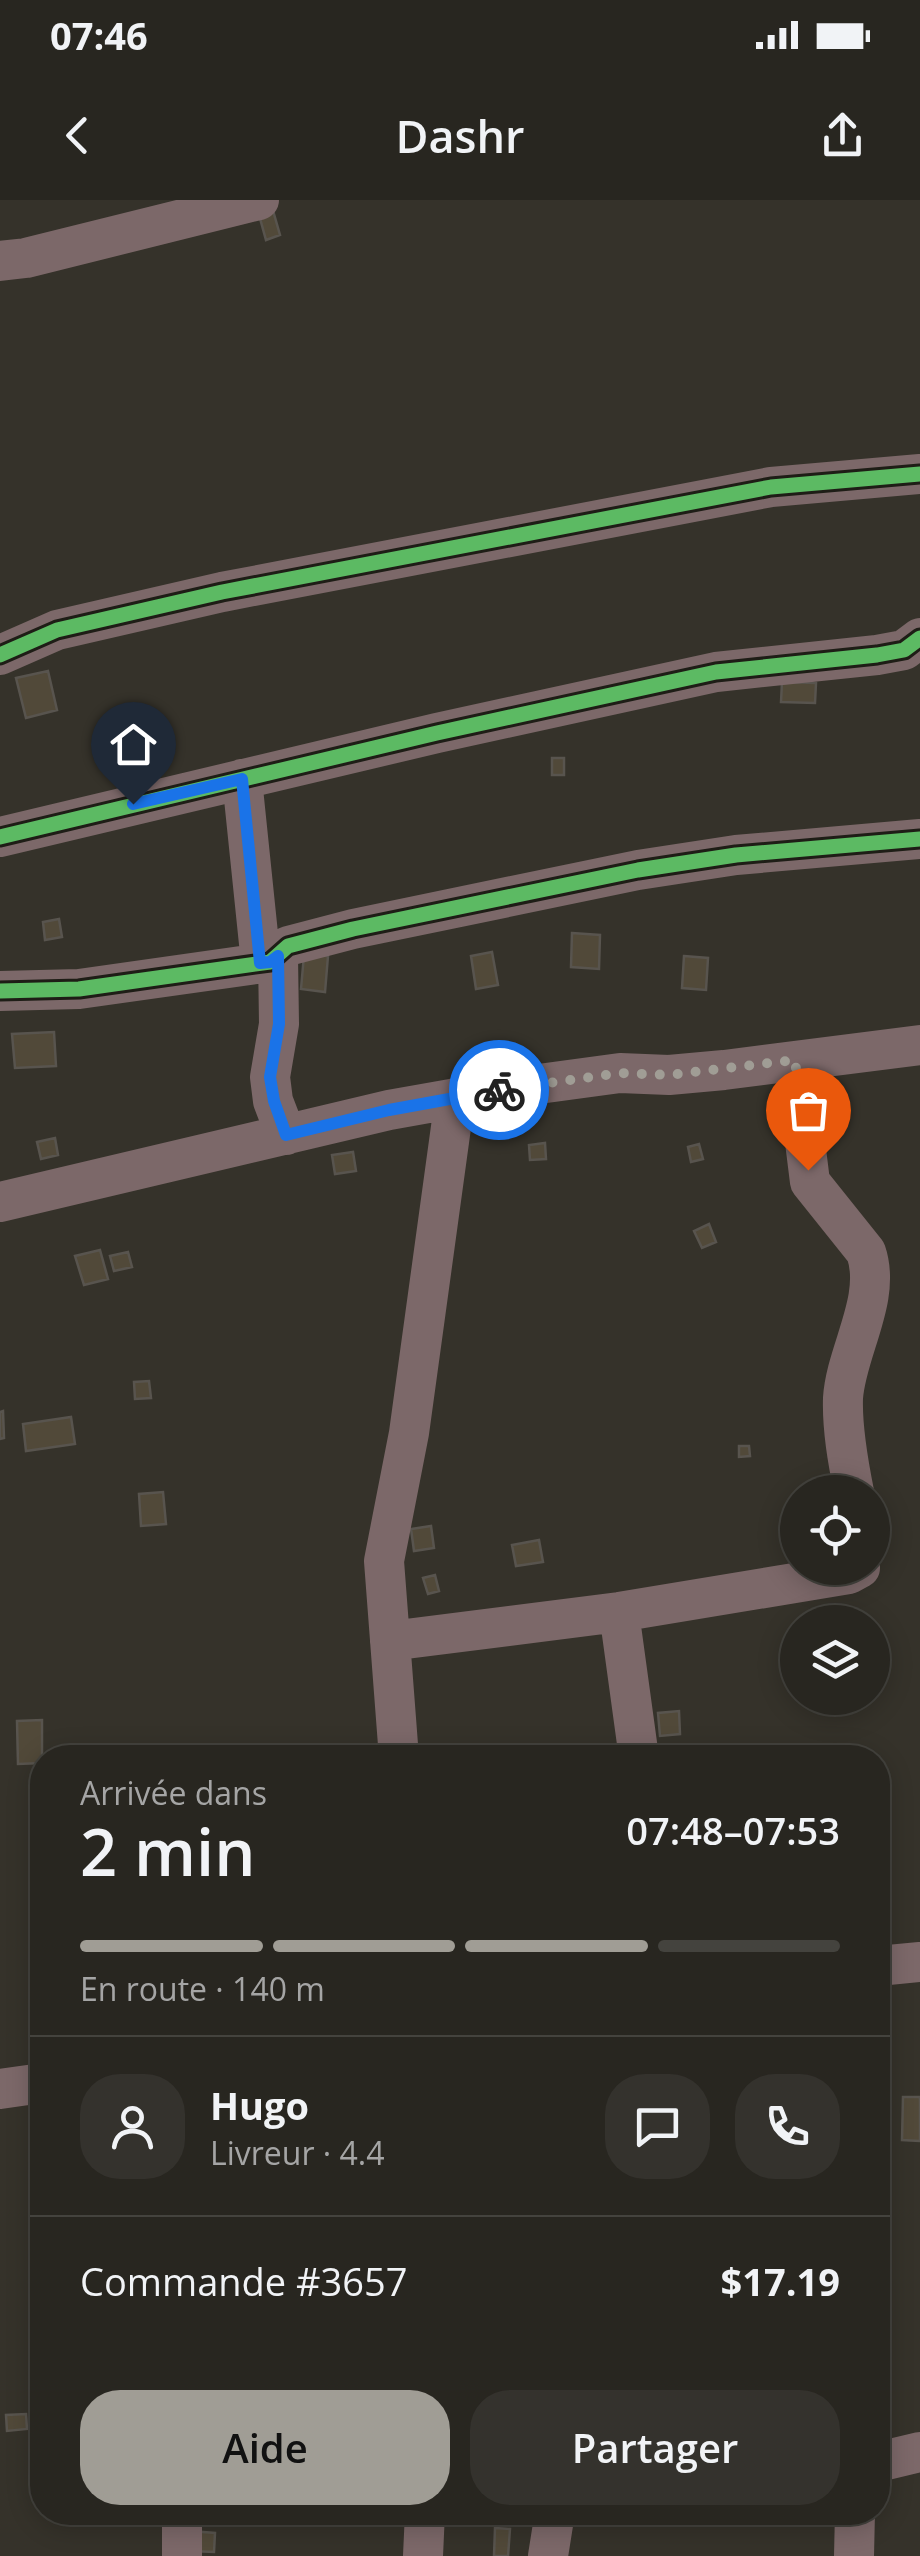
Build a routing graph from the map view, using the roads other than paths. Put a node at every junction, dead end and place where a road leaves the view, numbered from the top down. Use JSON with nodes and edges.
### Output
{"nodes":[{"id":1,"x":259,"y":200,"type":"edge"},
{"id":2,"x":0,"y":260,"type":"edge"},
{"id":3,"x":920,"y":474,"type":"edge"},
{"id":4,"x":920,"y":638,"type":"edge"},
{"id":5,"x":0,"y":654,"type":"edge"},
{"id":6,"x":242,"y":779,"type":"junction"},
{"id":7,"x":0,"y":837,"type":"edge"},
{"id":8,"x":920,"y":838,"type":"edge"},
{"id":9,"x":269,"y":960,"type":"junction"},
{"id":10,"x":0,"y":992,"type":"edge"},
{"id":11,"x":920,"y":1044,"type":"edge"},
{"id":12,"x":795,"y":1060,"type":"junction"},
{"id":13,"x":455,"y":1098,"type":"junction"},
{"id":14,"x":286,"y":1135,"type":"junction"},
{"id":15,"x":0,"y":1202,"type":"edge"},
{"id":16,"x":852,"y":1475,"type":"edge"},
{"id":17,"x":782,"y":1585,"type":"edge"},
{"id":18,"x":619,"y":1612,"type":"junction"},
{"id":19,"x":390,"y":1641,"type":"junction"},
{"id":20,"x":397,"y":1745,"type":"edge"},
{"id":21,"x":636,"y":1745,"type":"edge"},
{"id":22,"x":920,"y":1962,"type":"edge"},
{"id":23,"x":890,"y":1965,"type":"edge"},
{"id":24,"x":30,"y":2085,"type":"edge"},
{"id":25,"x":0,"y":2089,"type":"edge"},
{"id":26,"x":920,"y":2452,"type":"edge"},
{"id":27,"x":890,"y":2459,"type":"edge"},
{"id":28,"x":182,"y":2525,"type":"edge"},
{"id":29,"x":424,"y":2525,"type":"edge"},
{"id":30,"x":553,"y":2525,"type":"edge"},
{"id":31,"x":855,"y":2525,"type":"edge"},
{"id":32,"x":182,"y":2556,"type":"edge"},
{"id":33,"x":423,"y":2556,"type":"edge"},
{"id":34,"x":548,"y":2556,"type":"edge"},
{"id":35,"x":854,"y":2556,"type":"edge"}],
"edges":[{"from":1,"to":2,"type":"street"},
{"from":3,"to":5,"type":"street"},
{"from":4,"to":6,"type":"street"},
{"from":6,"to":7,"type":"street"},
{"from":6,"to":9,"type":"street"},
{"from":8,"to":9,"type":"street"},
{"from":9,"to":10,"type":"street"},
{"from":9,"to":14,"type":"street"},
{"from":11,"to":12,"type":"street"},
{"from":12,"to":13,"type":"street"},
{"from":12,"to":16,"type":"street"},
{"from":13,"to":14,"type":"street"},
{"from":13,"to":19,"type":"street"},
{"from":14,"to":15,"type":"street"},
{"from":17,"to":18,"type":"street"},
{"from":18,"to":19,"type":"street"},
{"from":18,"to":21,"type":"street"},
{"from":19,"to":20,"type":"street"},
{"from":22,"to":23,"type":"street"},
{"from":24,"to":25,"type":"street"},
{"from":26,"to":27,"type":"street"},
{"from":28,"to":32,"type":"street"},
{"from":29,"to":33,"type":"street"},
{"from":30,"to":34,"type":"street"},
{"from":31,"to":35,"type":"street"}]}
